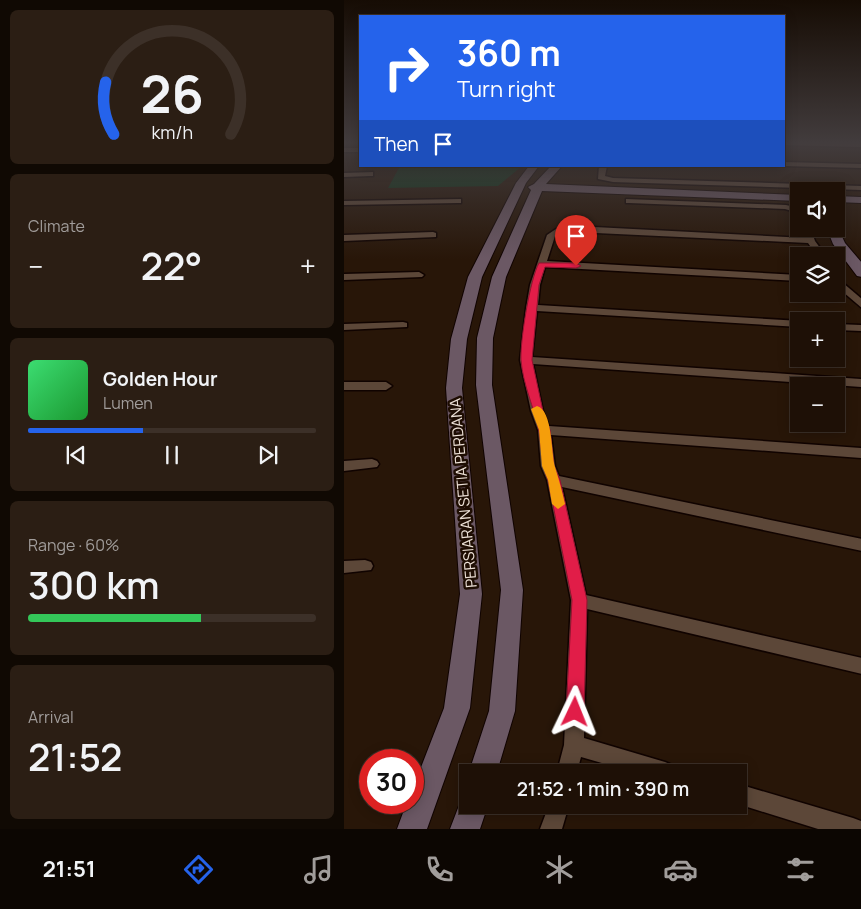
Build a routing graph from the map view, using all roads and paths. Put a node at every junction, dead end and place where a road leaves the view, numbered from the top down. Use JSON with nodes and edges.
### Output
{"nodes":[{"id":1,"x":530,"y":182,"type":"edge"},
{"id":2,"x":538,"y":182,"type":"edge"},
{"id":3,"x":550,"y":182,"type":"edge"},
{"id":4,"x":665,"y":182,"type":"edge"},
{"id":5,"x":562,"y":186,"type":"junction"},
{"id":6,"x":529,"y":187,"type":"junction"},
{"id":7,"x":861,"y":188,"type":"edge"},
{"id":8,"x":790,"y":198,"type":"edge"},
{"id":9,"x":845,"y":199,"type":"edge"},
{"id":10,"x":861,"y":200,"type":"edge"},
{"id":11,"x":458,"y":201,"type":"dead end"},
{"id":12,"x":630,"y":201,"type":"dead end"},
{"id":13,"x":344,"y":203,"type":"edge"},
{"id":14,"x":790,"y":208,"type":"edge"},
{"id":15,"x":433,"y":235,"type":"dead end"},
{"id":16,"x":810,"y":237,"type":"edge"},
{"id":17,"x":836,"y":237,"type":"edge"},
{"id":18,"x":344,"y":238,"type":"edge"},
{"id":19,"x":811,"y":241,"type":"junction"},
{"id":20,"x":815,"y":247,"type":"edge"},
{"id":21,"x":542,"y":264,"type":"junction"},
{"id":22,"x":861,"y":273,"type":"edge"},
{"id":23,"x":419,"y":275,"type":"dead end"},
{"id":24,"x":344,"y":277,"type":"edge"},
{"id":25,"x":790,"y":278,"type":"edge"},
{"id":26,"x":845,"y":289,"type":"edge"},
{"id":27,"x":861,"y":305,"type":"edge"},
{"id":28,"x":532,"y":308,"type":"junction"},
{"id":29,"x":790,"y":323,"type":"edge"},
{"id":30,"x":403,"y":325,"type":"dead end"},
{"id":31,"x":344,"y":327,"type":"edge"},
{"id":32,"x":845,"y":327,"type":"edge"},
{"id":33,"x":861,"y":328,"type":"edge"},
{"id":34,"x":526,"y":360,"type":"junction"},
{"id":35,"x":861,"y":383,"type":"edge"},
{"id":36,"x":344,"y":386,"type":"edge"},
{"id":37,"x":386,"y":386,"type":"dead end"},
{"id":38,"x":544,"y":430,"type":"junction"},
{"id":39,"x":861,"y":453,"type":"edge"},
{"id":40,"x":372,"y":464,"type":"dead end"},
{"id":41,"x":344,"y":466,"type":"edge"},
{"id":42,"x":554,"y":480,"type":"junction"},
{"id":43,"x":861,"y":545,"type":"edge"},
{"id":44,"x":365,"y":566,"type":"dead end"},
{"id":45,"x":344,"y":567,"type":"edge"},
{"id":46,"x":579,"y":600,"type":"junction"},
{"id":47,"x":861,"y":666,"type":"edge"},
{"id":48,"x":574,"y":745,"type":"junction"},
{"id":49,"x":485,"y":764,"type":"edge"},
{"id":50,"x":569,"y":764,"type":"edge"},
{"id":51,"x":638,"y":764,"type":"edge"},
{"id":52,"x":747,"y":797,"type":"edge"},
{"id":53,"x":470,"y":814,"type":"edge"},
{"id":54,"x":556,"y":814,"type":"edge"},
{"id":55,"x":412,"y":829,"type":"edge"},
{"id":56,"x":465,"y":829,"type":"edge"},
{"id":57,"x":552,"y":829,"type":"edge"},
{"id":58,"x":853,"y":829,"type":"edge"}],
"edges":[{"from":1,"to":6,"type":"main road","name":"PERSIARAN SETIA PERDANA"},
{"from":2,"to":6,"type":"main road","name":"PERSIARAN SETIA PERDANA"},
{"from":3,"to":5,"type":"main road"},
{"from":4,"to":7,"type":"street"},
{"from":5,"to":6,"type":"main road"},
{"from":5,"to":8,"type":"main road"},
{"from":6,"to":49,"type":"main road","name":"PERSIARAN SETIA PERDANA"},
{"from":6,"to":55,"type":"main road","name":"PERSIARAN SETIA PERDANA"},
{"from":9,"to":10,"type":"main road"},
{"from":11,"to":13,"type":"street"},
{"from":12,"to":14,"type":"street"},
{"from":15,"to":18,"type":"street"},
{"from":16,"to":19,"type":"street"},
{"from":17,"to":22,"type":"main road"},
{"from":19,"to":20,"type":"street"},
{"from":19,"to":21,"type":"street"},
{"from":21,"to":25,"type":"street"},
{"from":21,"to":28,"type":"street"},
{"from":23,"to":24,"type":"street"},
{"from":26,"to":27,"type":"street"},
{"from":28,"to":29,"type":"street"},
{"from":28,"to":34,"type":"street"},
{"from":30,"to":31,"type":"street"},
{"from":32,"to":33,"type":"street"},
{"from":34,"to":35,"type":"street"},
{"from":34,"to":38,"type":"street"},
{"from":36,"to":37,"type":"street"},
{"from":38,"to":39,"type":"street"},
{"from":38,"to":42,"type":"street"},
{"from":40,"to":41,"type":"street"},
{"from":42,"to":43,"type":"street"},
{"from":42,"to":46,"type":"street"},
{"from":44,"to":45,"type":"street"},
{"from":46,"to":47,"type":"street"},
{"from":46,"to":48,"type":"street"},
{"from":48,"to":50,"type":"street"},
{"from":48,"to":51,"type":"street"},
{"from":52,"to":58,"type":"street"},
{"from":53,"to":56,"type":"main road"},
{"from":54,"to":57,"type":"street"}]}
